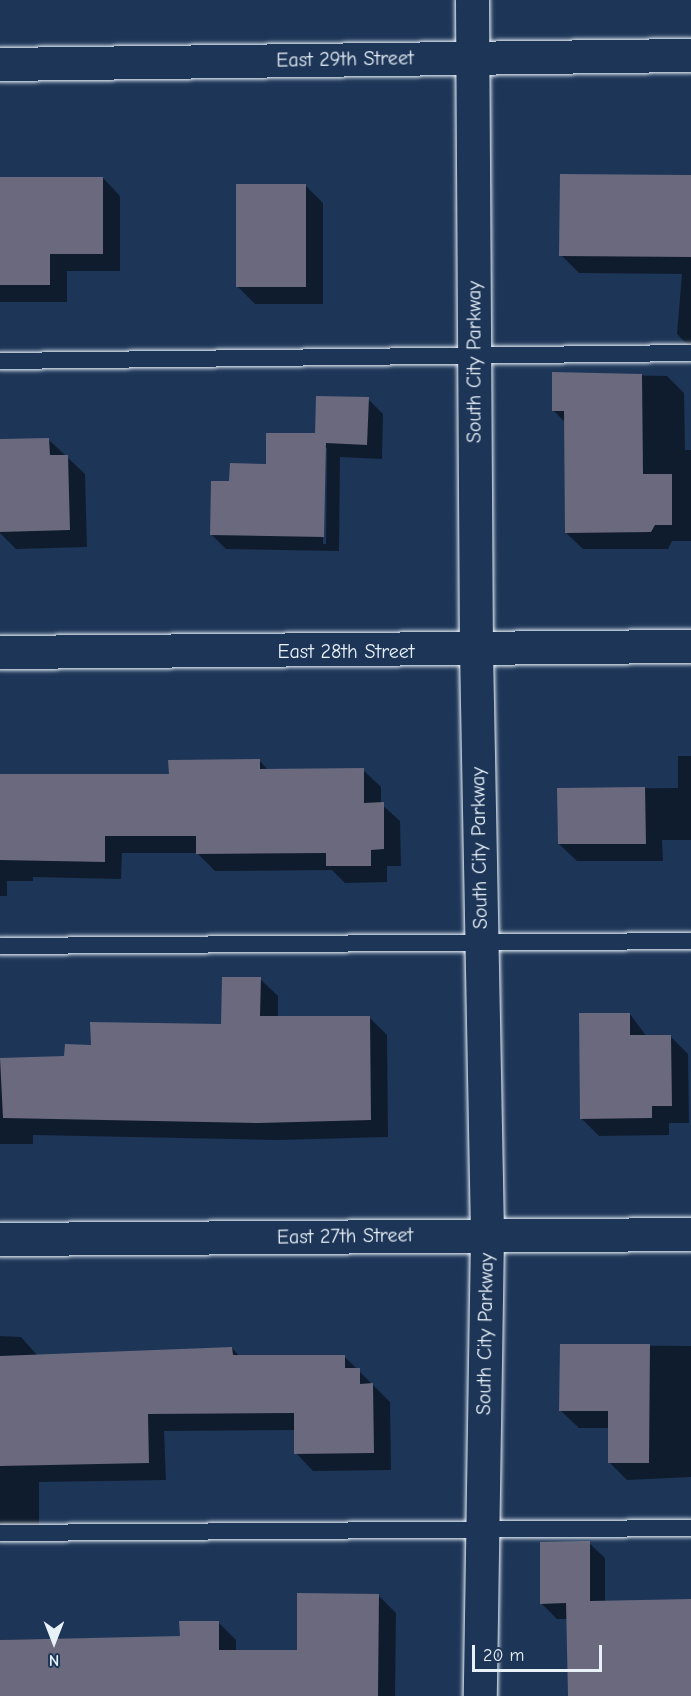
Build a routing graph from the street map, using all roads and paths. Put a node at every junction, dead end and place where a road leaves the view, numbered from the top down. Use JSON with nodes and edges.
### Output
{"nodes":[{"id":1,"x":472,"y":0,"type":"edge"},
{"id":2,"x":691,"y":55,"type":"edge"},
{"id":3,"x":472,"y":57,"type":"junction"},
{"id":4,"x":0,"y":64,"type":"edge"},
{"id":5,"x":691,"y":353,"type":"edge"},
{"id":6,"x":474,"y":355,"type":"junction"},
{"id":7,"x":0,"y":361,"type":"edge"},
{"id":8,"x":691,"y":646,"type":"edge"},
{"id":9,"x":476,"y":650,"type":"junction"},
{"id":10,"x":0,"y":652,"type":"edge"},
{"id":11,"x":691,"y":941,"type":"edge"},
{"id":12,"x":481,"y":942,"type":"junction"},
{"id":13,"x":0,"y":946,"type":"edge"},
{"id":14,"x":691,"y":1234,"type":"edge"},
{"id":15,"x":487,"y":1235,"type":"junction"},
{"id":16,"x":0,"y":1239,"type":"edge"},
{"id":17,"x":691,"y":1528,"type":"edge"},
{"id":18,"x":482,"y":1529,"type":"junction"},
{"id":19,"x":0,"y":1533,"type":"edge"},
{"id":20,"x":480,"y":1696,"type":"edge"}],
"edges":[{"from":1,"to":3,"type":"street","name":"South City Parkway"},
{"from":2,"to":3,"type":"street","name":"East 29th Street"},
{"from":3,"to":4,"type":"street","name":"East 29th Street"},
{"from":3,"to":6,"type":"street","name":"South City Parkway"},
{"from":5,"to":6,"type":"lane"},
{"from":6,"to":7,"type":"lane"},
{"from":6,"to":9,"type":"street","name":"South City Parkway"},
{"from":8,"to":9,"type":"street","name":"East 28th Street"},
{"from":9,"to":10,"type":"street","name":"East 28th Street"},
{"from":9,"to":12,"type":"street","name":"South City Parkway"},
{"from":11,"to":12,"type":"lane"},
{"from":12,"to":13,"type":"lane"},
{"from":12,"to":15,"type":"street","name":"South City Parkway"},
{"from":14,"to":15,"type":"street","name":"East 27th Street"},
{"from":15,"to":16,"type":"street","name":"East 27th Street"},
{"from":15,"to":18,"type":"street","name":"South City Parkway"},
{"from":17,"to":18,"type":"lane"},
{"from":18,"to":19,"type":"lane"},
{"from":18,"to":20,"type":"street","name":"South City Parkway"}]}
